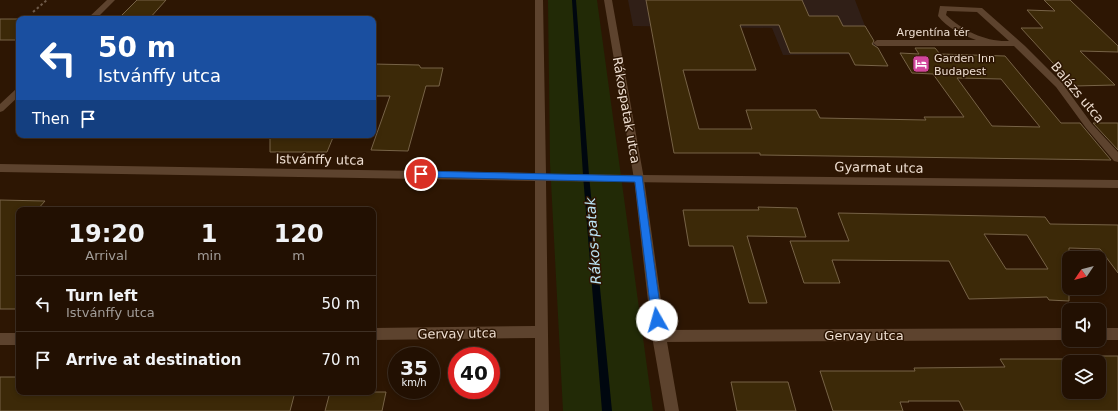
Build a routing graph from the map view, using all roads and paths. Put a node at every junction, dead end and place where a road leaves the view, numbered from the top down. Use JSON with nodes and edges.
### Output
{"nodes":[{"id":1,"x":46,"y":0,"type":"edge"},
{"id":2,"x":111,"y":0,"type":"edge"},
{"id":3,"x":539,"y":0,"type":"edge"},
{"id":4,"x":608,"y":0,"type":"edge"},
{"id":5,"x":33,"y":12,"type":"dead end"},
{"id":6,"x":94,"y":16,"type":"edge"},
{"id":7,"x":989,"y":43,"type":"junction"},
{"id":8,"x":1016,"y":43,"type":"junction"},
{"id":9,"x":877,"y":44,"type":"dead end"},
{"id":10,"x":16,"y":94,"type":"edge"},
{"id":11,"x":0,"y":109,"type":"edge"},
{"id":12,"x":1118,"y":158,"type":"edge"},
{"id":13,"x":0,"y":168,"type":"edge"},
{"id":14,"x":540,"y":176,"type":"junction"},
{"id":15,"x":639,"y":179,"type":"junction"},
{"id":16,"x":1118,"y":184,"type":"edge"},
{"id":17,"x":541,"y":332,"type":"junction"},
{"id":18,"x":376,"y":334,"type":"edge"},
{"id":19,"x":1062,"y":334,"type":"edge"},
{"id":20,"x":1106,"y":334,"type":"edge"},
{"id":21,"x":1118,"y":334,"type":"edge"},
{"id":22,"x":659,"y":336,"type":"junction"},
{"id":23,"x":0,"y":339,"type":"edge"},
{"id":24,"x":16,"y":339,"type":"edge"},
{"id":25,"x":542,"y":411,"type":"edge"},
{"id":26,"x":672,"y":411,"type":"edge"}],
"edges":[{"from":1,"to":5,"type":"path"},
{"from":2,"to":6,"type":"street"},
{"from":3,"to":14,"type":"street"},
{"from":4,"to":15,"type":"street","name":"Rákospatak utca"},
{"from":7,"to":8,"type":"street","name":"Argentína tér"},
{"from":7,"to":8,"type":"street","name":"Argentína tér"},
{"from":7,"to":9,"type":"street","name":"Argentína tér"},
{"from":8,"to":12,"type":"street","name":"Balázs utca"},
{"from":10,"to":11,"type":"street"},
{"from":13,"to":14,"type":"street","name":"Istvánffy utca"},
{"from":14,"to":15,"type":"street","name":"Istvánffy utca"},
{"from":14,"to":17,"type":"street"},
{"from":15,"to":16,"type":"street","name":"Gyarmat utca"},
{"from":15,"to":22,"type":"street","name":"Rákospatak utca"},
{"from":17,"to":18,"type":"street","name":"Gervay utca"},
{"from":17,"to":25,"type":"street"},
{"from":19,"to":22,"type":"street","name":"Gervay utca"},
{"from":20,"to":21,"type":"street"},
{"from":22,"to":26,"type":"street","name":"Rákospatak utca"},
{"from":23,"to":24,"type":"street"}]}
